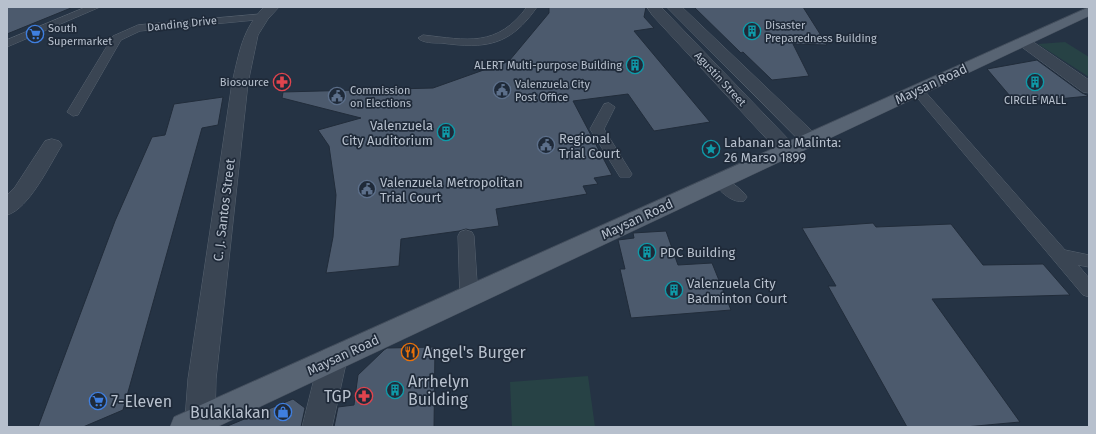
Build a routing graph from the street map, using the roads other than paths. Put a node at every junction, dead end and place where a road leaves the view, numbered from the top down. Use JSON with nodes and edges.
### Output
{"nodes":[{"id":1,"x":95,"y":7,"type":"edge"},
{"id":2,"x":532,"y":7,"type":"edge"},
{"id":3,"x":654,"y":7,"type":"edge"},
{"id":4,"x":674,"y":7,"type":"edge"},
{"id":5,"x":267,"y":12,"type":"edge"},
{"id":6,"x":1089,"y":12,"type":"edge"},
{"id":7,"x":423,"y":38,"type":"dead end"},
{"id":8,"x":1024,"y":42,"type":"junction"},
{"id":9,"x":7,"y":44,"type":"edge"},
{"id":10,"x":1089,"y":88,"type":"edge"},
{"id":11,"x":918,"y":91,"type":"junction"},
{"id":12,"x":609,"y":107,"type":"dead end"},
{"id":13,"x":73,"y":112,"type":"dead end"},
{"id":14,"x":797,"y":143,"type":"junction"},
{"id":15,"x":52,"y":145,"type":"dead end"},
{"id":16,"x":625,"y":174,"type":"dead end"},
{"id":17,"x":720,"y":182,"type":"junction"},
{"id":18,"x":14,"y":194,"type":"edge"},
{"id":19,"x":739,"y":197,"type":"dead end"},
{"id":20,"x":7,"y":208,"type":"edge"},
{"id":21,"x":466,"y":236,"type":"dead end"},
{"id":22,"x":1058,"y":255,"type":"junction"},
{"id":23,"x":1089,"y":260,"type":"edge"},
{"id":24,"x":1089,"y":290,"type":"edge"},
{"id":25,"x":469,"y":297,"type":"junction"},
{"id":26,"x":333,"y":359,"type":"junction"},
{"id":27,"x":192,"y":424,"type":"edge"},
{"id":28,"x":317,"y":427,"type":"edge"}],
"edges":[{"from":1,"to":9,"type":"lane"},
{"from":2,"to":7,"type":"lane"},
{"from":3,"to":14,"type":"street","name":"Agustin Street"},
{"from":4,"to":14,"type":"street","name":"Agustin Street"},
{"from":5,"to":13,"type":"lane","name":"Danding Drive"},
{"from":5,"to":27,"type":"street","name":"C. J. Santos Street"},
{"from":6,"to":8,"type":"main road","name":"Maysan Road"},
{"from":8,"to":10,"type":"street"},
{"from":8,"to":11,"type":"main road","name":"Maysan Road"},
{"from":11,"to":14,"type":"main road","name":"Maysan Road"},
{"from":11,"to":22,"type":"lane"},
{"from":12,"to":16,"type":"lane"},
{"from":14,"to":17,"type":"main road","name":"Maysan Road"},
{"from":15,"to":18,"type":"street"},
{"from":17,"to":19,"type":"lane"},
{"from":17,"to":25,"type":"main road","name":"Maysan Road"},
{"from":18,"to":20,"type":"street"},
{"from":21,"to":25,"type":"lane"},
{"from":22,"to":23,"type":"lane"},
{"from":22,"to":24,"type":"lane"},
{"from":25,"to":26,"type":"main road","name":"Maysan Road"},
{"from":26,"to":27,"type":"main road","name":"Maysan Road"},
{"from":26,"to":28,"type":"street"}]}
